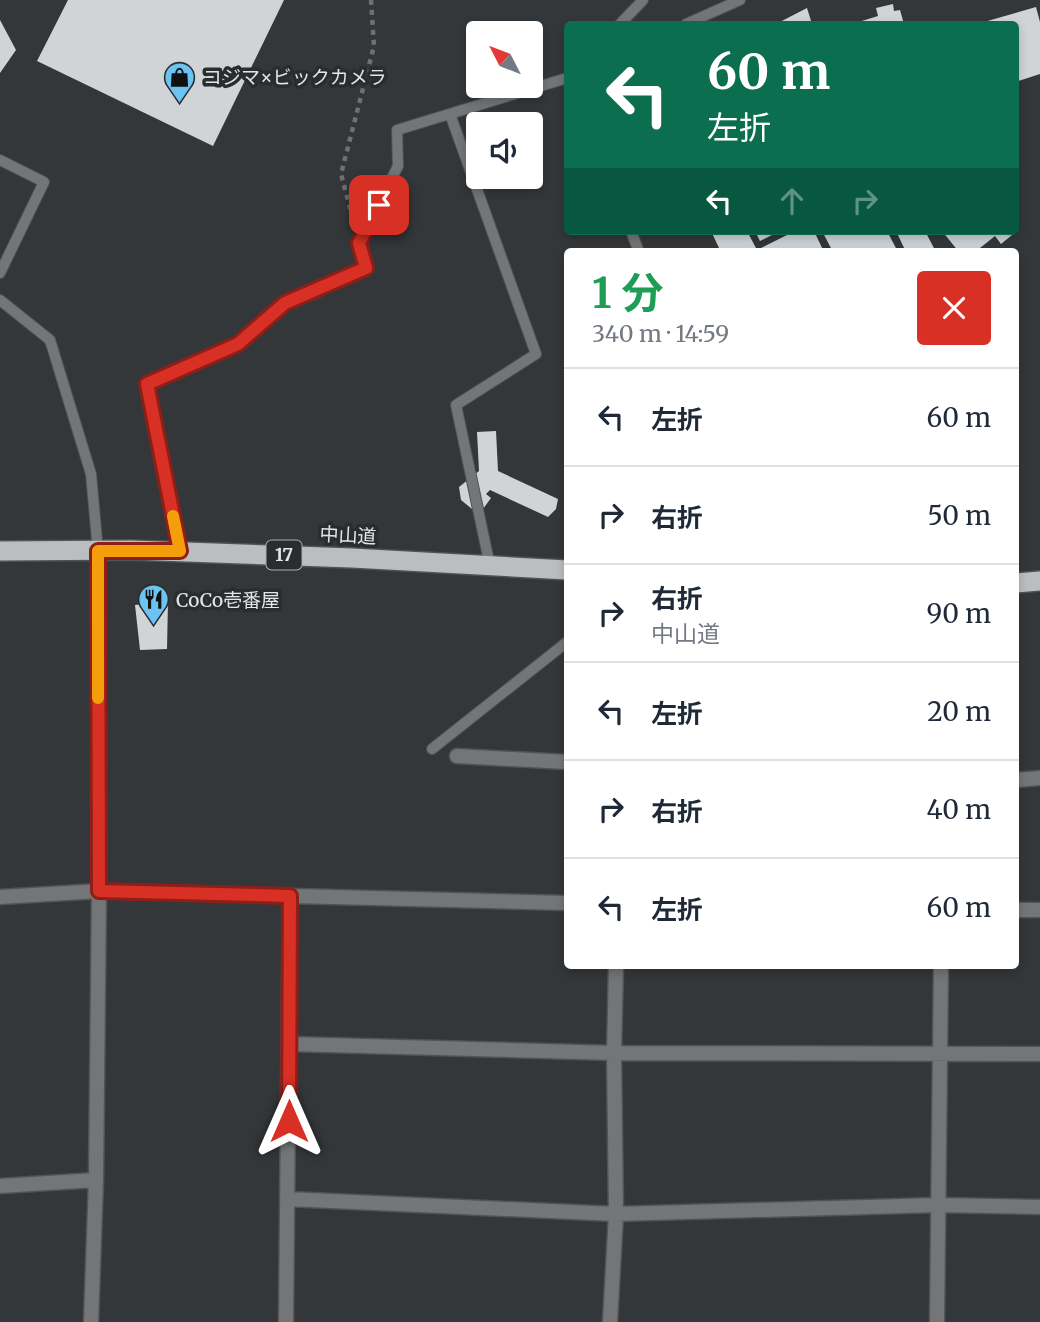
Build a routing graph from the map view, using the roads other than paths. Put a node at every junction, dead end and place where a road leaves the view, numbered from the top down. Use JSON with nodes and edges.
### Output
{"nodes":[{"id":1,"x":643,"y":0,"type":"edge"},
{"id":2,"x":740,"y":0,"type":"edge"},
{"id":3,"x":623,"y":21,"type":"edge"},
{"id":4,"x":693,"y":21,"type":"edge"},
{"id":5,"x":564,"y":79,"type":"edge"},
{"id":6,"x":450,"y":114,"type":"junction"},
{"id":7,"x":0,"y":160,"type":"edge"},
{"id":8,"x":0,"y":273,"type":"edge"},
{"id":9,"x":0,"y":300,"type":"edge"},
{"id":10,"x":0,"y":551,"type":"edge"},
{"id":11,"x":98,"y":551,"type":"junction"},
{"id":12,"x":180,"y":551,"type":"junction"},
{"id":13,"x":490,"y":566,"type":"junction"},
{"id":14,"x":564,"y":570,"type":"edge"},
{"id":15,"x":1040,"y":581,"type":"edge"},
{"id":16,"x":1019,"y":583,"type":"edge"},
{"id":17,"x":564,"y":644,"type":"edge"},
{"id":18,"x":432,"y":748,"type":"dead end"},
{"id":19,"x":457,"y":756,"type":"dead end"},
{"id":20,"x":564,"y":762,"type":"edge"},
{"id":21,"x":1040,"y":778,"type":"edge"},
{"id":22,"x":1019,"y":780,"type":"edge"},
{"id":23,"x":99,"y":891,"type":"junction"},
{"id":24,"x":290,"y":896,"type":"junction"},
{"id":25,"x":0,"y":897,"type":"edge"},
{"id":26,"x":564,"y":902,"type":"edge"},
{"id":27,"x":1019,"y":910,"type":"edge"},
{"id":28,"x":1040,"y":910,"type":"edge"},
{"id":29,"x":616,"y":969,"type":"edge"},
{"id":30,"x":941,"y":969,"type":"edge"},
{"id":31,"x":290,"y":1044,"type":"junction"},
{"id":32,"x":940,"y":1052,"type":"junction"},
{"id":33,"x":614,"y":1053,"type":"junction"},
{"id":34,"x":1040,"y":1054,"type":"edge"},
{"id":35,"x":96,"y":1180,"type":"junction"},
{"id":36,"x":0,"y":1186,"type":"edge"},
{"id":37,"x":288,"y":1199,"type":"junction"},
{"id":38,"x":937,"y":1205,"type":"junction"},
{"id":39,"x":1040,"y":1207,"type":"edge"},
{"id":40,"x":616,"y":1214,"type":"junction"},
{"id":41,"x":91,"y":1322,"type":"edge"},
{"id":42,"x":286,"y":1322,"type":"edge"},
{"id":43,"x":610,"y":1322,"type":"edge"},
{"id":44,"x":937,"y":1322,"type":"edge"}],
"edges":[{"from":1,"to":3,"type":"lane"},
{"from":2,"to":4,"type":"lane"},
{"from":5,"to":6,"type":"lane"},
{"from":6,"to":12,"type":"lane"},
{"from":6,"to":13,"type":"lane"},
{"from":7,"to":8,"type":"lane"},
{"from":9,"to":11,"type":"lane"},
{"from":10,"to":11,"type":"highway","name":"中山道","number":"17"},
{"from":11,"to":12,"type":"highway","name":"中山道","number":"17"},
{"from":11,"to":23,"type":"street"},
{"from":12,"to":13,"type":"highway","name":"中山道","number":"17"},
{"from":13,"to":14,"type":"highway","name":"中山道","number":"17"},
{"from":15,"to":16,"type":"highway"},
{"from":17,"to":18,"type":"lane"},
{"from":19,"to":20,"type":"street"},
{"from":21,"to":22,"type":"street"},
{"from":23,"to":24,"type":"street"},
{"from":23,"to":25,"type":"street"},
{"from":23,"to":35,"type":"street"},
{"from":24,"to":26,"type":"street"},
{"from":24,"to":31,"type":"street"},
{"from":27,"to":28,"type":"street"},
{"from":29,"to":33,"type":"street"},
{"from":30,"to":32,"type":"street"},
{"from":31,"to":33,"type":"street"},
{"from":31,"to":37,"type":"street"},
{"from":32,"to":33,"type":"street"},
{"from":32,"to":34,"type":"street"},
{"from":32,"to":38,"type":"street"},
{"from":33,"to":40,"type":"street"},
{"from":35,"to":36,"type":"street"},
{"from":35,"to":41,"type":"street"},
{"from":37,"to":40,"type":"street"},
{"from":37,"to":42,"type":"street"},
{"from":38,"to":39,"type":"street"},
{"from":38,"to":40,"type":"street"},
{"from":38,"to":44,"type":"street"},
{"from":40,"to":43,"type":"street"}]}
